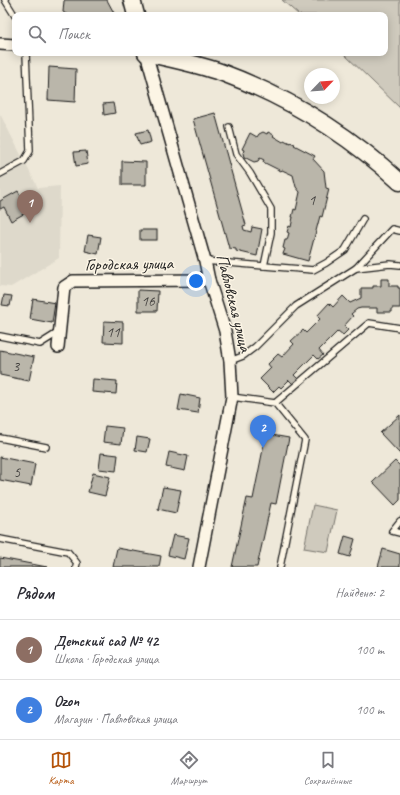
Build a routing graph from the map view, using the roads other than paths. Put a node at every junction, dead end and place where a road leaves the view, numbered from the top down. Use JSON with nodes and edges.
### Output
{"nodes":[{"id":1,"x":5,"y":0,"type":"edge"},
{"id":2,"x":132,"y":0,"type":"edge"},
{"id":3,"x":12,"y":12,"type":"edge"},
{"id":4,"x":135,"y":12,"type":"edge"},
{"id":5,"x":0,"y":44,"type":"edge"},
{"id":6,"x":12,"y":45,"type":"edge"},
{"id":7,"x":26,"y":56,"type":"edge"},
{"id":8,"x":147,"y":56,"type":"edge"},
{"id":9,"x":157,"y":56,"type":"edge"},
{"id":10,"x":229,"y":127,"type":"dead end"},
{"id":11,"x":0,"y":174,"type":"edge"},
{"id":12,"x":400,"y":182,"type":"edge"},
{"id":13,"x":363,"y":219,"type":"dead end"},
{"id":14,"x":400,"y":231,"type":"edge"},
{"id":15,"x":205,"y":261,"type":"junction"},
{"id":16,"x":400,"y":265,"type":"edge"},
{"id":17,"x":264,"y":266,"type":"junction"},
{"id":18,"x":356,"y":268,"type":"junction"},
{"id":19,"x":209,"y":280,"type":"junction"},
{"id":20,"x":400,"y":328,"type":"edge"},
{"id":21,"x":60,"y":332,"type":"junction"},
{"id":22,"x":0,"y":336,"type":"edge"},
{"id":23,"x":58,"y":347,"type":"dead end"},
{"id":24,"x":230,"y":361,"type":"junction"},
{"id":25,"x":232,"y":397,"type":"junction"},
{"id":26,"x":275,"y":403,"type":"junction"},
{"id":27,"x":0,"y":438,"type":"edge"},
{"id":28,"x":46,"y":447,"type":"dead end"},
{"id":29,"x":400,"y":521,"type":"edge"},
{"id":30,"x":400,"y":533,"type":"edge"},
{"id":31,"x":0,"y":539,"type":"edge"},
{"id":32,"x":76,"y":567,"type":"edge"},
{"id":33,"x":199,"y":567,"type":"edge"},
{"id":34,"x":280,"y":567,"type":"edge"}],
"edges":[{"from":1,"to":3,"type":"lane"},
{"from":2,"to":4,"type":"street"},
{"from":5,"to":6,"type":"street"},
{"from":7,"to":11,"type":"lane"},
{"from":8,"to":15,"type":"street","name":"Павловская улица"},
{"from":9,"to":12,"type":"street"},
{"from":10,"to":17,"type":"lane"},
{"from":13,"to":17,"type":"lane"},
{"from":14,"to":18,"type":"lane"},
{"from":15,"to":17,"type":"lane"},
{"from":15,"to":19,"type":"street","name":"Павловская улица"},
{"from":16,"to":18,"type":"lane"},
{"from":18,"to":24,"type":"lane"},
{"from":19,"to":21,"type":"street","name":"Городская улица"},
{"from":19,"to":24,"type":"street","name":"Павловская улица"},
{"from":20,"to":26,"type":"lane"},
{"from":21,"to":22,"type":"lane"},
{"from":21,"to":23,"type":"street","name":"Городская улица"},
{"from":24,"to":25,"type":"street","name":"Павловская улица"},
{"from":25,"to":26,"type":"lane"},
{"from":25,"to":33,"type":"street","name":"Павловская улица"},
{"from":26,"to":34,"type":"lane"},
{"from":27,"to":28,"type":"lane"},
{"from":29,"to":30,"type":"lane"},
{"from":31,"to":32,"type":"lane"}]}
